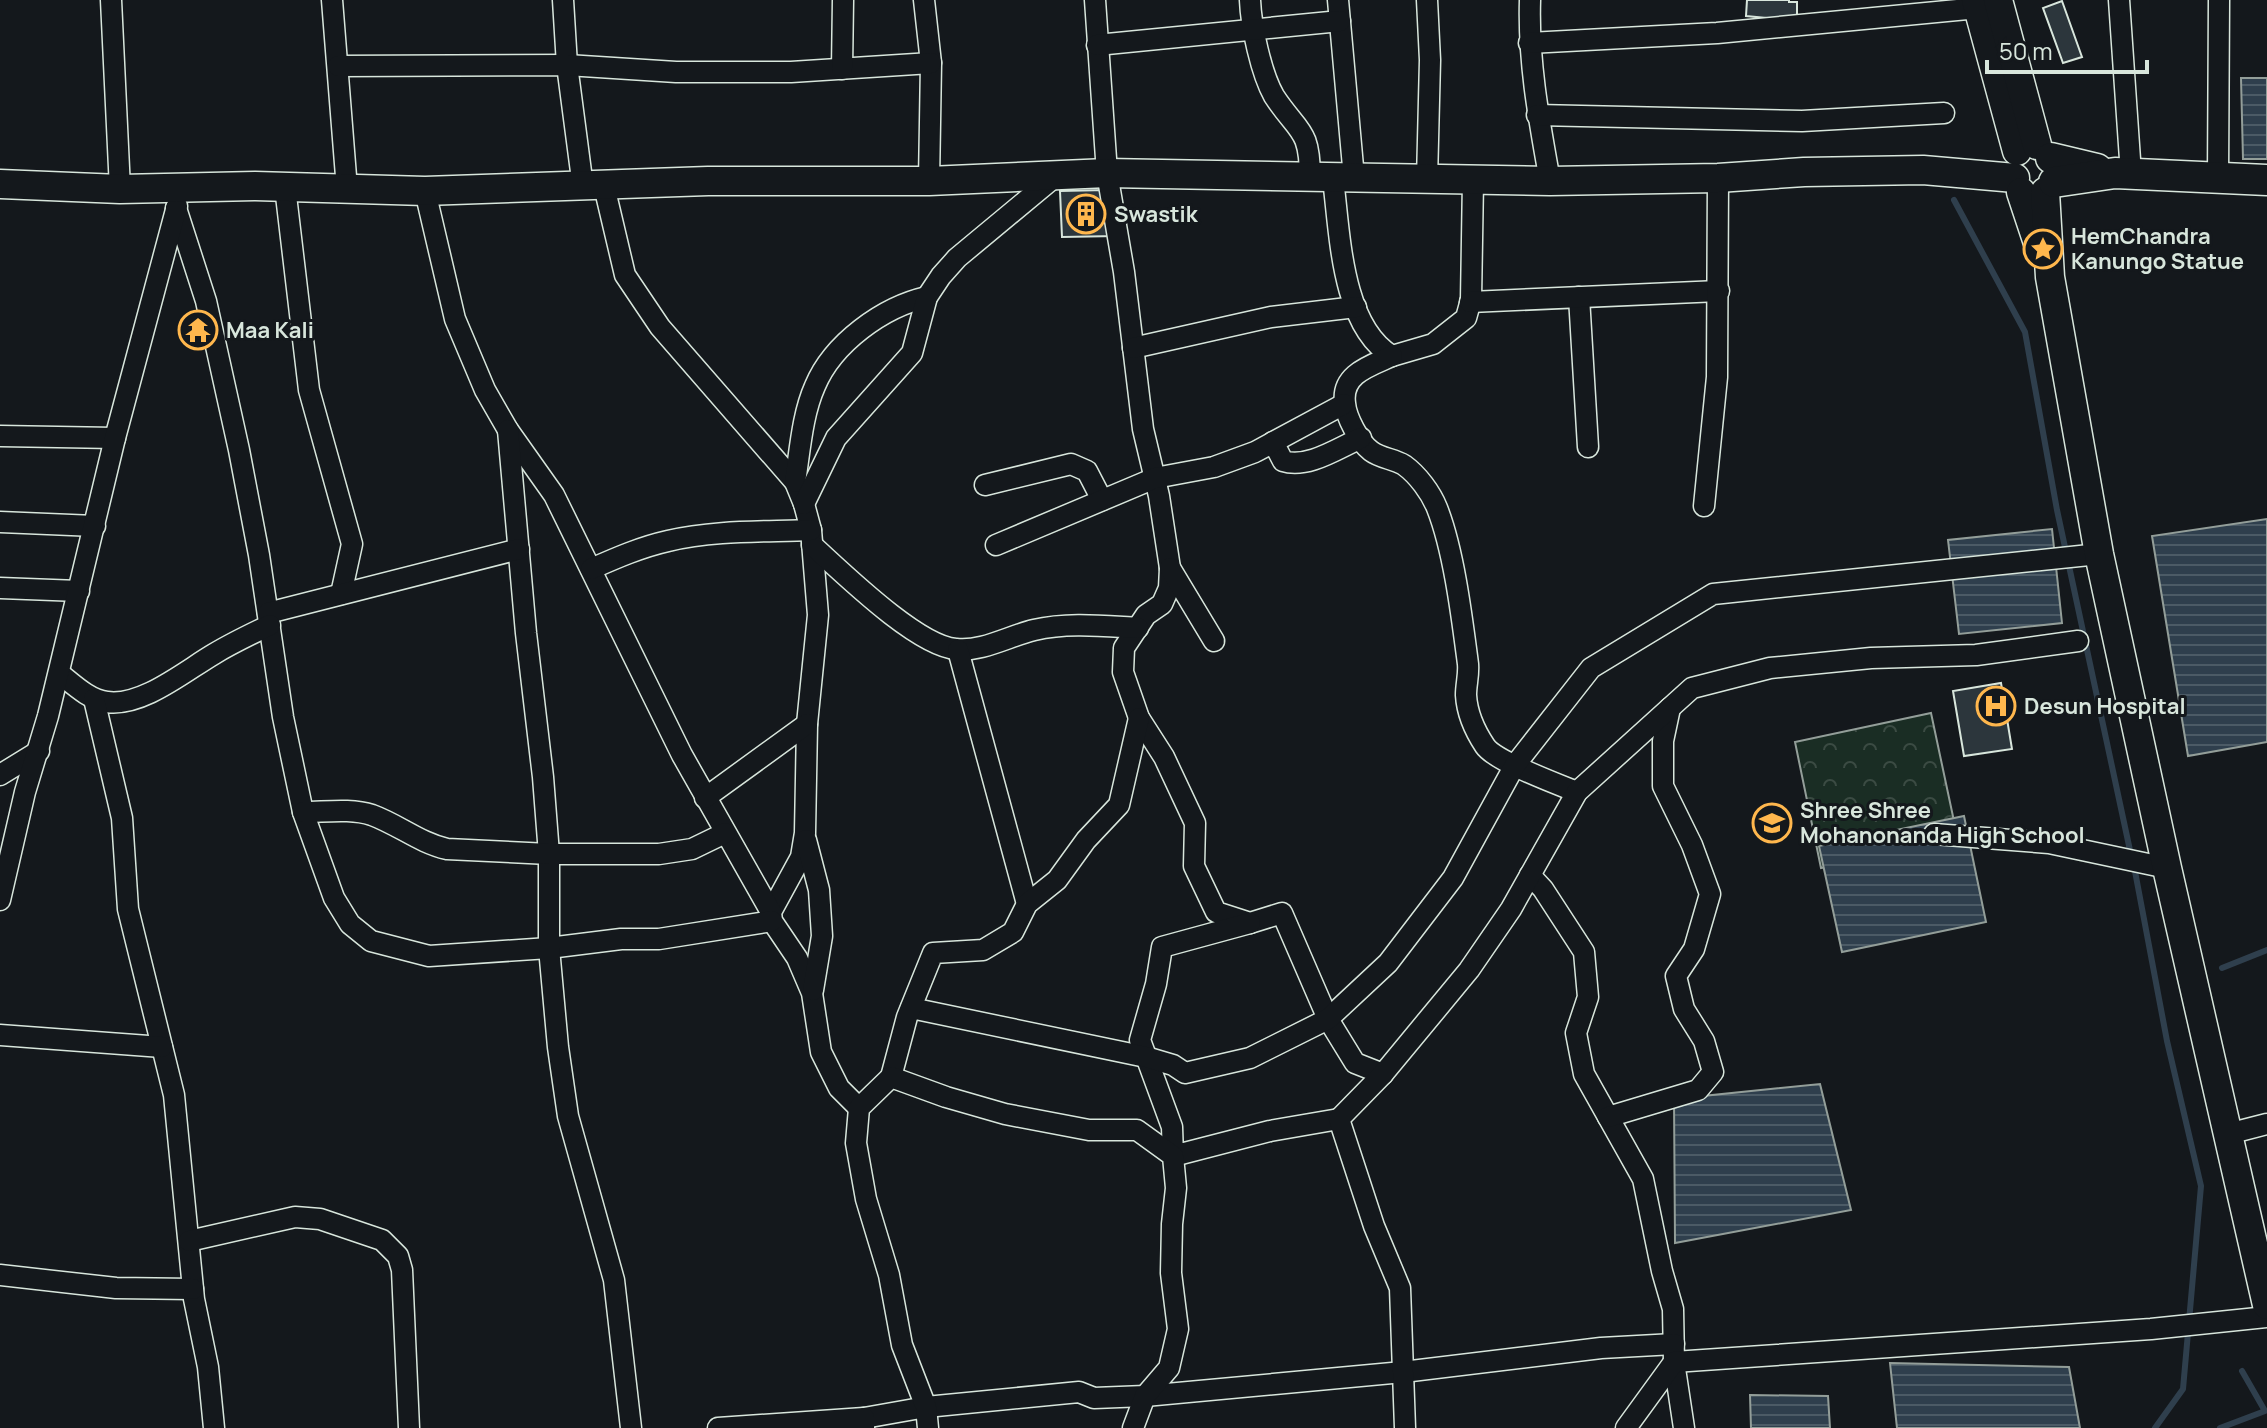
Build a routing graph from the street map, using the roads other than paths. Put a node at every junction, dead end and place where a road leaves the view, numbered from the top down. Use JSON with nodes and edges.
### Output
{"nodes":[{"id":1,"x":111,"y":0,"type":"edge"},
{"id":2,"x":332,"y":0,"type":"edge"},
{"id":3,"x":563,"y":0,"type":"edge"},
{"id":4,"x":843,"y":0,"type":"edge"},
{"id":5,"x":924,"y":0,"type":"edge"},
{"id":6,"x":1095,"y":0,"type":"edge"},
{"id":7,"x":1250,"y":0,"type":"edge"},
{"id":8,"x":1427,"y":0,"type":"edge"},
{"id":9,"x":1530,"y":0,"type":"edge"},
{"id":10,"x":2119,"y":0,"type":"edge"},
{"id":11,"x":2219,"y":0,"type":"edge"},
{"id":12,"x":1990,"y":2,"type":"edge"},
{"id":13,"x":1339,"y":10,"type":"edge"},
{"id":14,"x":1254,"y":30,"type":"junction"},
{"id":15,"x":1529,"y":43,"type":"junction"},
{"id":16,"x":1097,"y":45,"type":"junction"},
{"id":17,"x":931,"y":63,"type":"junction"},
{"id":18,"x":567,"y":65,"type":"junction"},
{"id":19,"x":338,"y":66,"type":"junction"},
{"id":20,"x":842,"y":69,"type":"junction"},
{"id":21,"x":1944,"y":113,"type":"dead end"},
{"id":22,"x":1537,"y":115,"type":"junction"},
{"id":23,"x":2031,"y":169,"type":"junction"},
{"id":24,"x":1107,"y":173,"type":"junction"},
{"id":25,"x":2123,"y":173,"type":"junction"},
{"id":26,"x":1057,"y":175,"type":"junction"},
{"id":27,"x":1332,"y":178,"type":"junction"},
{"id":28,"x":1718,"y":178,"type":"junction"},
{"id":29,"x":2218,"y":178,"type":"junction"},
{"id":30,"x":1427,"y":180,"type":"junction"},
{"id":31,"x":1473,"y":180,"type":"junction"},
{"id":32,"x":2267,"y":180,"type":"edge"},
{"id":33,"x":929,"y":181,"type":"junction"},
{"id":34,"x":1550,"y":181,"type":"junction"},
{"id":35,"x":0,"y":184,"type":"edge"},
{"id":36,"x":594,"y":186,"type":"junction"},
{"id":37,"x":285,"y":187,"type":"junction"},
{"id":38,"x":120,"y":189,"type":"junction"},
{"id":39,"x":347,"y":189,"type":"junction"},
{"id":40,"x":425,"y":191,"type":"junction"},
{"id":41,"x":179,"y":199,"type":"junction"},
{"id":42,"x":1719,"y":291,"type":"junction"},
{"id":43,"x":927,"y":297,"type":"junction"},
{"id":44,"x":1579,"y":297,"type":"junction"},
{"id":45,"x":1470,"y":302,"type":"junction"},
{"id":46,"x":1356,"y":307,"type":"junction"},
{"id":47,"x":1133,"y":348,"type":"junction"},
{"id":48,"x":1392,"y":356,"type":"junction"},
{"id":49,"x":1344,"y":404,"type":"junction"},
{"id":50,"x":508,"y":430,"type":"junction"},
{"id":51,"x":0,"y":436,"type":"edge"},
{"id":52,"x":115,"y":438,"type":"junction"},
{"id":53,"x":1361,"y":438,"type":"junction"},
{"id":54,"x":1273,"y":442,"type":"junction"},
{"id":55,"x":1588,"y":447,"type":"dead end"},
{"id":56,"x":1155,"y":478,"type":"junction"},
{"id":57,"x":795,"y":482,"type":"junction"},
{"id":58,"x":985,"y":485,"type":"dead end"},
{"id":59,"x":1102,"y":500,"type":"junction"},
{"id":60,"x":804,"y":504,"type":"junction"},
{"id":61,"x":1704,"y":506,"type":"dead end"},
{"id":62,"x":0,"y":522,"type":"edge"},
{"id":63,"x":95,"y":526,"type":"junction"},
{"id":64,"x":812,"y":538,"type":"junction"},
{"id":65,"x":996,"y":545,"type":"dead end"},
{"id":66,"x":519,"y":549,"type":"junction"},
{"id":67,"x":2099,"y":554,"type":"junction"},
{"id":68,"x":1170,"y":568,"type":"junction"},
{"id":69,"x":591,"y":569,"type":"junction"},
{"id":70,"x":0,"y":588,"type":"edge"},
{"id":71,"x":79,"y":591,"type":"junction"},
{"id":72,"x":341,"y":594,"type":"junction"},
{"id":73,"x":269,"y":619,"type":"junction"},
{"id":74,"x":1138,"y":628,"type":"junction"},
{"id":75,"x":1214,"y":641,"type":"dead end"},
{"id":76,"x":2078,"y":641,"type":"dead end"},
{"id":77,"x":958,"y":650,"type":"junction"},
{"id":78,"x":59,"y":673,"type":"junction"},
{"id":79,"x":94,"y":699,"type":"junction"},
{"id":80,"x":1670,"y":708,"type":"junction"},
{"id":81,"x":1139,"y":718,"type":"junction"},
{"id":82,"x":807,"y":724,"type":"junction"},
{"id":83,"x":39,"y":751,"type":"junction"},
{"id":84,"x":1515,"y":765,"type":"junction"},
{"id":85,"x":0,"y":775,"type":"edge"},
{"id":86,"x":1577,"y":792,"type":"junction"},
{"id":87,"x":705,"y":798,"type":"junction"},
{"id":88,"x":303,"y":812,"type":"junction"},
{"id":89,"x":725,"y":833,"type":"junction"},
{"id":90,"x":805,"y":833,"type":"junction"},
{"id":91,"x":1934,"y":834,"type":"dead end"},
{"id":92,"x":549,"y":854,"type":"junction"},
{"id":93,"x":2167,"y":868,"type":"junction"},
{"id":94,"x":1530,"y":875,"type":"junction"},
{"id":95,"x":0,"y":900,"type":"edge"},
{"id":96,"x":1027,"y":904,"type":"junction"},
{"id":97,"x":772,"y":917,"type":"junction"},
{"id":98,"x":1250,"y":923,"type":"junction"},
{"id":99,"x":549,"y":948,"type":"junction"},
{"id":100,"x":812,"y":993,"type":"junction"},
{"id":101,"x":911,"y":1008,"type":"junction"},
{"id":102,"x":1328,"y":1019,"type":"junction"},
{"id":103,"x":0,"y":1035,"type":"edge"},
{"id":104,"x":162,"y":1047,"type":"junction"},
{"id":105,"x":1146,"y":1057,"type":"junction"},
{"id":106,"x":1383,"y":1074,"type":"junction"},
{"id":107,"x":891,"y":1077,"type":"junction"},
{"id":108,"x":859,"y":1108,"type":"junction"},
{"id":109,"x":1608,"y":1117,"type":"junction"},
{"id":110,"x":1339,"y":1119,"type":"junction"},
{"id":111,"x":2267,"y":1124,"type":"edge"},
{"id":112,"x":2228,"y":1134,"type":"junction"},
{"id":113,"x":1173,"y":1156,"type":"junction"},
{"id":114,"x":189,"y":1241,"type":"junction"},
{"id":115,"x":0,"y":1275,"type":"edge"},
{"id":116,"x":193,"y":1289,"type":"junction"},
{"id":117,"x":2267,"y":1305,"type":"edge"},
{"id":118,"x":2267,"y":1317,"type":"edge"},
{"id":119,"x":1674,"y":1353,"type":"junction"},
{"id":120,"x":1403,"y":1372,"type":"junction"},
{"id":121,"x":1145,"y":1396,"type":"junction"},
{"id":122,"x":926,"y":1407,"type":"junction"},
{"id":123,"x":864,"y":1423,"type":"edge"},
{"id":124,"x":214,"y":1428,"type":"edge"},
{"id":125,"x":409,"y":1428,"type":"edge"},
{"id":126,"x":631,"y":1428,"type":"edge"},
{"id":127,"x":718,"y":1428,"type":"edge"},
{"id":128,"x":928,"y":1428,"type":"edge"},
{"id":129,"x":1133,"y":1428,"type":"edge"},
{"id":130,"x":1405,"y":1428,"type":"edge"},
{"id":131,"x":1626,"y":1428,"type":"edge"},
{"id":132,"x":1684,"y":1428,"type":"edge"}],
"edges":[{"from":1,"to":38,"type":"street"},
{"from":2,"to":19,"type":"street"},
{"from":3,"to":18,"type":"street"},
{"from":4,"to":20,"type":"street"},
{"from":5,"to":17,"type":"street"},
{"from":6,"to":16,"type":"street"},
{"from":7,"to":14,"type":"street"},
{"from":8,"to":30,"type":"street"},
{"from":9,"to":15,"type":"street"},
{"from":10,"to":25,"type":"street"},
{"from":11,"to":29,"type":"street"},
{"from":12,"to":15,"type":"street"},
{"from":12,"to":23,"type":"main road"},
{"from":13,"to":14,"type":"street"},
{"from":13,"to":27,"type":"street"},
{"from":14,"to":16,"type":"street"},
{"from":14,"to":27,"type":"street"},
{"from":15,"to":22,"type":"street"},
{"from":16,"to":24,"type":"street"},
{"from":17,"to":20,"type":"street"},
{"from":17,"to":33,"type":"street"},
{"from":18,"to":19,"type":"street"},
{"from":18,"to":20,"type":"street"},
{"from":18,"to":36,"type":"street"},
{"from":19,"to":39,"type":"street"},
{"from":21,"to":22,"type":"street"},
{"from":22,"to":34,"type":"street"},
{"from":23,"to":25,"type":"main road"},
{"from":23,"to":28,"type":"main road"},
{"from":23,"to":67,"type":"main road"},
{"from":24,"to":26,"type":"main road"},
{"from":24,"to":27,"type":"main road"},
{"from":24,"to":47,"type":"street"},
{"from":25,"to":29,"type":"main road"},
{"from":26,"to":33,"type":"main road"},
{"from":26,"to":43,"type":"street"},
{"from":27,"to":30,"type":"main road"},
{"from":27,"to":46,"type":"street"},
{"from":28,"to":34,"type":"main road"},
{"from":28,"to":42,"type":"street"},
{"from":29,"to":32,"type":"main road"},
{"from":30,"to":31,"type":"main road"},
{"from":31,"to":34,"type":"main road"},
{"from":31,"to":45,"type":"street"},
{"from":33,"to":36,"type":"main road"},
{"from":35,"to":38,"type":"main road"},
{"from":36,"to":40,"type":"main road"},
{"from":36,"to":57,"type":"street"},
{"from":37,"to":39,"type":"main road"},
{"from":37,"to":41,"type":"main road"},
{"from":37,"to":72,"type":"street"},
{"from":38,"to":41,"type":"main road"},
{"from":39,"to":40,"type":"main road"},
{"from":40,"to":50,"type":"street"},
{"from":41,"to":52,"type":"street"},
{"from":41,"to":73,"type":"street"},
{"from":42,"to":44,"type":"street"},
{"from":42,"to":61,"type":"street"},
{"from":43,"to":57,"type":"street"},
{"from":43,"to":60,"type":"street"},
{"from":44,"to":45,"type":"street"},
{"from":44,"to":55,"type":"street"},
{"from":45,"to":48,"type":"street"},
{"from":46,"to":47,"type":"street"},
{"from":46,"to":48,"type":"street"},
{"from":47,"to":56,"type":"street"},
{"from":48,"to":49,"type":"street"},
{"from":49,"to":53,"type":"street"},
{"from":49,"to":54,"type":"street"},
{"from":50,"to":66,"type":"street"},
{"from":50,"to":69,"type":"street"},
{"from":51,"to":52,"type":"street"},
{"from":52,"to":63,"type":"street"},
{"from":53,"to":54,"type":"street"},
{"from":53,"to":84,"type":"street"},
{"from":54,"to":56,"type":"street"},
{"from":56,"to":59,"type":"street"},
{"from":56,"to":68,"type":"street"},
{"from":57,"to":60,"type":"street"},
{"from":58,"to":59,"type":"street"},
{"from":59,"to":65,"type":"street"},
{"from":60,"to":64,"type":"street"},
{"from":62,"to":63,"type":"street"},
{"from":63,"to":71,"type":"street"},
{"from":64,"to":69,"type":"street"},
{"from":64,"to":77,"type":"street"},
{"from":64,"to":82,"type":"street"},
{"from":66,"to":72,"type":"street"},
{"from":66,"to":92,"type":"street"},
{"from":67,"to":84,"type":"street"},
{"from":67,"to":93,"type":"main road"},
{"from":68,"to":74,"type":"street"},
{"from":68,"to":75,"type":"street"},
{"from":69,"to":87,"type":"street"},
{"from":70,"to":71,"type":"street"},
{"from":71,"to":78,"type":"street"},
{"from":72,"to":73,"type":"street"},
{"from":73,"to":79,"type":"street"},
{"from":73,"to":88,"type":"street"},
{"from":74,"to":77,"type":"street"},
{"from":74,"to":81,"type":"street"},
{"from":76,"to":80,"type":"street"},
{"from":77,"to":96,"type":"street"},
{"from":78,"to":79,"type":"street"},
{"from":78,"to":83,"type":"street"},
{"from":79,"to":104,"type":"street"},
{"from":80,"to":86,"type":"street"},
{"from":80,"to":109,"type":"street"},
{"from":81,"to":96,"type":"street"},
{"from":81,"to":98,"type":"street"},
{"from":82,"to":87,"type":"street"},
{"from":82,"to":90,"type":"street"},
{"from":83,"to":85,"type":"street"},
{"from":83,"to":95,"type":"street"},
{"from":84,"to":86,"type":"street"},
{"from":84,"to":102,"type":"street"},
{"from":86,"to":94,"type":"street"},
{"from":87,"to":89,"type":"street"},
{"from":88,"to":92,"type":"street"},
{"from":88,"to":99,"type":"street"},
{"from":89,"to":92,"type":"street"},
{"from":89,"to":97,"type":"street"},
{"from":90,"to":97,"type":"street"},
{"from":90,"to":100,"type":"street"},
{"from":91,"to":93,"type":"street"},
{"from":92,"to":99,"type":"street"},
{"from":93,"to":112,"type":"main road"},
{"from":94,"to":106,"type":"street"},
{"from":94,"to":109,"type":"street"},
{"from":96,"to":101,"type":"street"},
{"from":97,"to":99,"type":"street"},
{"from":97,"to":100,"type":"street"},
{"from":98,"to":102,"type":"street"},
{"from":98,"to":105,"type":"street"},
{"from":99,"to":126,"type":"street"},
{"from":100,"to":108,"type":"street"},
{"from":101,"to":105,"type":"street"},
{"from":101,"to":107,"type":"street"},
{"from":102,"to":105,"type":"street"},
{"from":102,"to":106,"type":"street"},
{"from":103,"to":104,"type":"street"},
{"from":104,"to":114,"type":"street"},
{"from":105,"to":113,"type":"street"},
{"from":106,"to":110,"type":"street"},
{"from":107,"to":108,"type":"street"},
{"from":107,"to":113,"type":"street"},
{"from":108,"to":122,"type":"street"},
{"from":109,"to":119,"type":"street"},
{"from":110,"to":113,"type":"street"},
{"from":110,"to":120,"type":"street"},
{"from":111,"to":112,"type":"street"},
{"from":112,"to":117,"type":"main road"},
{"from":113,"to":121,"type":"street"},
{"from":114,"to":116,"type":"street"},
{"from":114,"to":125,"type":"street"},
{"from":115,"to":116,"type":"street"},
{"from":116,"to":124,"type":"street"},
{"from":118,"to":119,"type":"street"},
{"from":119,"to":120,"type":"street"},
{"from":119,"to":131,"type":"street"},
{"from":119,"to":132,"type":"street"},
{"from":120,"to":121,"type":"street"},
{"from":120,"to":130,"type":"street"},
{"from":121,"to":122,"type":"street"},
{"from":121,"to":129,"type":"street"},
{"from":122,"to":123,"type":"street"},
{"from":122,"to":128,"type":"street"},
{"from":123,"to":127,"type":"street"}]}
